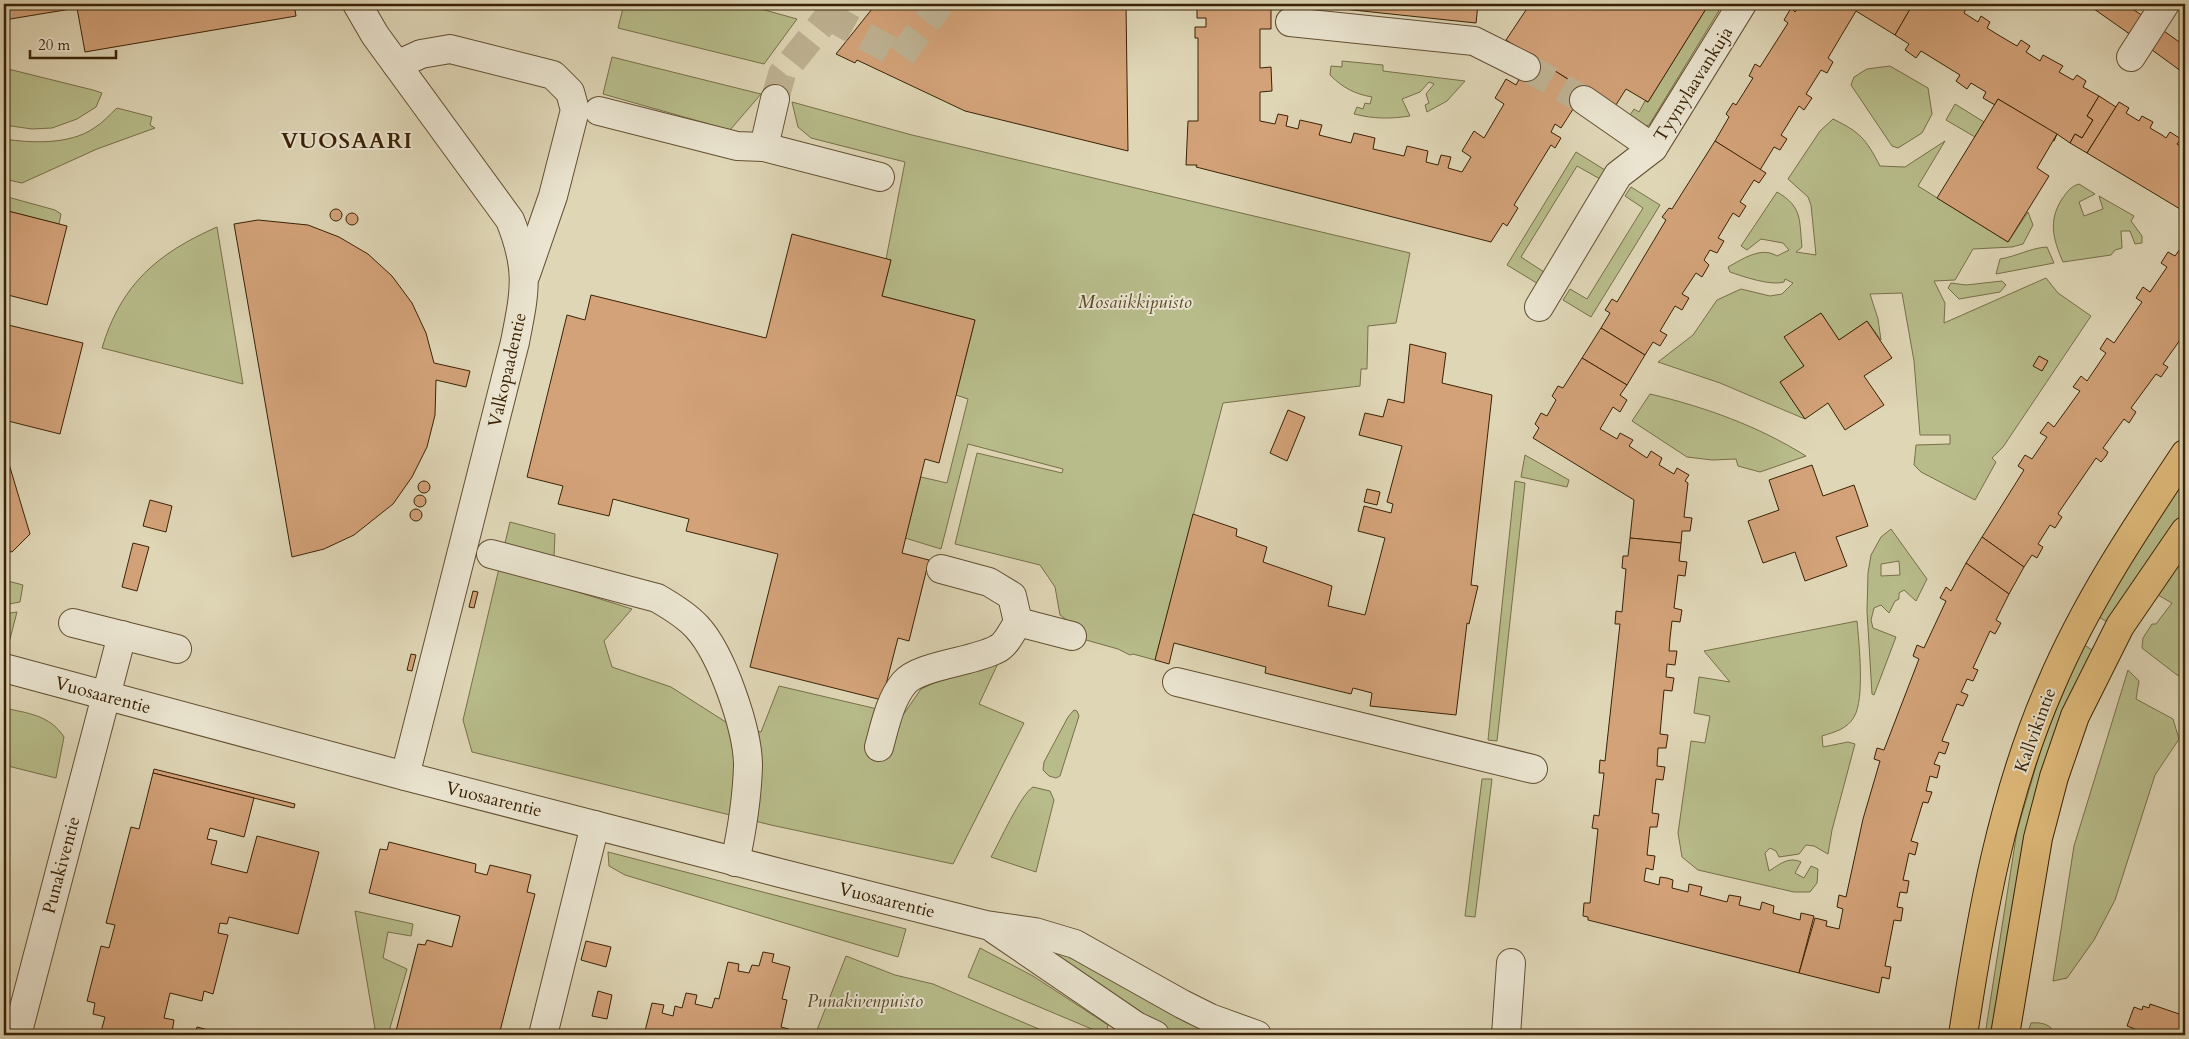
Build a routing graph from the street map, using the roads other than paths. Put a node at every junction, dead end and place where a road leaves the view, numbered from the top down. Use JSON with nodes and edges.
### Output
{"nodes":[{"id":1,"x":357,"y":4,"type":"edge"},
{"id":2,"x":1742,"y":4,"type":"edge"},
{"id":3,"x":2165,"y":4,"type":"edge"},
{"id":4,"x":1290,"y":22,"type":"dead end"},
{"id":5,"x":2131,"y":57,"type":"dead end"},
{"id":6,"x":397,"y":65,"type":"junction"},
{"id":7,"x":1526,"y":67,"type":"tunnel mouth"},
{"id":8,"x":775,"y":99,"type":"tunnel mouth"},
{"id":9,"x":1584,"y":100,"type":"tunnel mouth"},
{"id":10,"x":599,"y":111,"type":"dead end"},
{"id":11,"x":764,"y":147,"type":"junction"},
{"id":12,"x":1653,"y":148,"type":"junction"},
{"id":13,"x":880,"y":178,"type":"dead end"},
{"id":14,"x":525,"y":276,"type":"junction"},
{"id":15,"x":1539,"y":307,"type":"dead end"},
{"id":16,"x":2185,"y":454,"type":"edge"},
{"id":17,"x":2185,"y":531,"type":"edge"},
{"id":18,"x":491,"y":554,"type":"dead end"},
{"id":19,"x":941,"y":569,"type":"dead end"},
{"id":20,"x":1018,"y":622,"type":"junction"},
{"id":21,"x":73,"y":623,"type":"dead end"},
{"id":22,"x":122,"y":635,"type":"junction"},
{"id":23,"x":1072,"y":636,"type":"dead end"},
{"id":24,"x":177,"y":649,"type":"dead end"},
{"id":25,"x":4,"y":668,"type":"edge"},
{"id":26,"x":1178,"y":682,"type":"dead end"},
{"id":27,"x":105,"y":695,"type":"junction"},
{"id":28,"x":879,"y":747,"type":"dead end"},
{"id":29,"x":1533,"y":769,"type":"dead end"},
{"id":30,"x":405,"y":776,"type":"junction"},
{"id":31,"x":595,"y":825,"type":"junction"},
{"id":32,"x":735,"y":862,"type":"junction"},
{"id":33,"x":986,"y":925,"type":"junction"},
{"id":34,"x":1511,"y":963,"type":"dead end"},
{"id":35,"x":17,"y":1035,"type":"edge"},
{"id":36,"x":543,"y":1035,"type":"edge"},
{"id":37,"x":1155,"y":1035,"type":"edge"},
{"id":38,"x":1257,"y":1035,"type":"edge"},
{"id":39,"x":1506,"y":1035,"type":"edge"},
{"id":40,"x":1963,"y":1035,"type":"edge"},
{"id":41,"x":2005,"y":1035,"type":"edge"}],
"edges":[{"from":1,"to":6,"type":"street","name":"Valkopaadentie"},
{"from":2,"to":12,"type":"street","name":"Tyynylaavankuja"},
{"from":3,"to":5,"type":"street"},
{"from":4,"to":7,"type":"street"},
{"from":6,"to":14,"type":"street","name":"Valkopaadentie"},
{"from":6,"to":14,"type":"street"},
{"from":8,"to":11,"type":"street"},
{"from":9,"to":12,"type":"street"},
{"from":10,"to":11,"type":"street"},
{"from":11,"to":13,"type":"street"},
{"from":12,"to":15,"type":"street","name":"Tyynylaavankuja"},
{"from":14,"to":30,"type":"street","name":"Valkopaadentie"},
{"from":16,"to":40,"type":"main road","name":"Kallvikintie"},
{"from":17,"to":41,"type":"main road","name":"Kallvikintie"},
{"from":18,"to":32,"type":"street"},
{"from":19,"to":20,"type":"street"},
{"from":20,"to":23,"type":"street"},
{"from":20,"to":28,"type":"street"},
{"from":21,"to":22,"type":"street"},
{"from":22,"to":24,"type":"street"},
{"from":22,"to":27,"type":"street","name":"Punakiventie"},
{"from":25,"to":27,"type":"street","name":"Vuosaarentie"},
{"from":26,"to":29,"type":"street"},
{"from":27,"to":30,"type":"street","name":"Vuosaarentie"},
{"from":27,"to":35,"type":"street","name":"Punakiventie"},
{"from":30,"to":31,"type":"street","name":"Vuosaarentie"},
{"from":31,"to":32,"type":"street","name":"Vuosaarentie"},
{"from":31,"to":36,"type":"street"},
{"from":32,"to":33,"type":"street","name":"Vuosaarentie"},
{"from":33,"to":37,"type":"street","name":"Vuosaarentie"},
{"from":33,"to":38,"type":"street","name":"Vuosaarentie"},
{"from":34,"to":39,"type":"street"}]}
